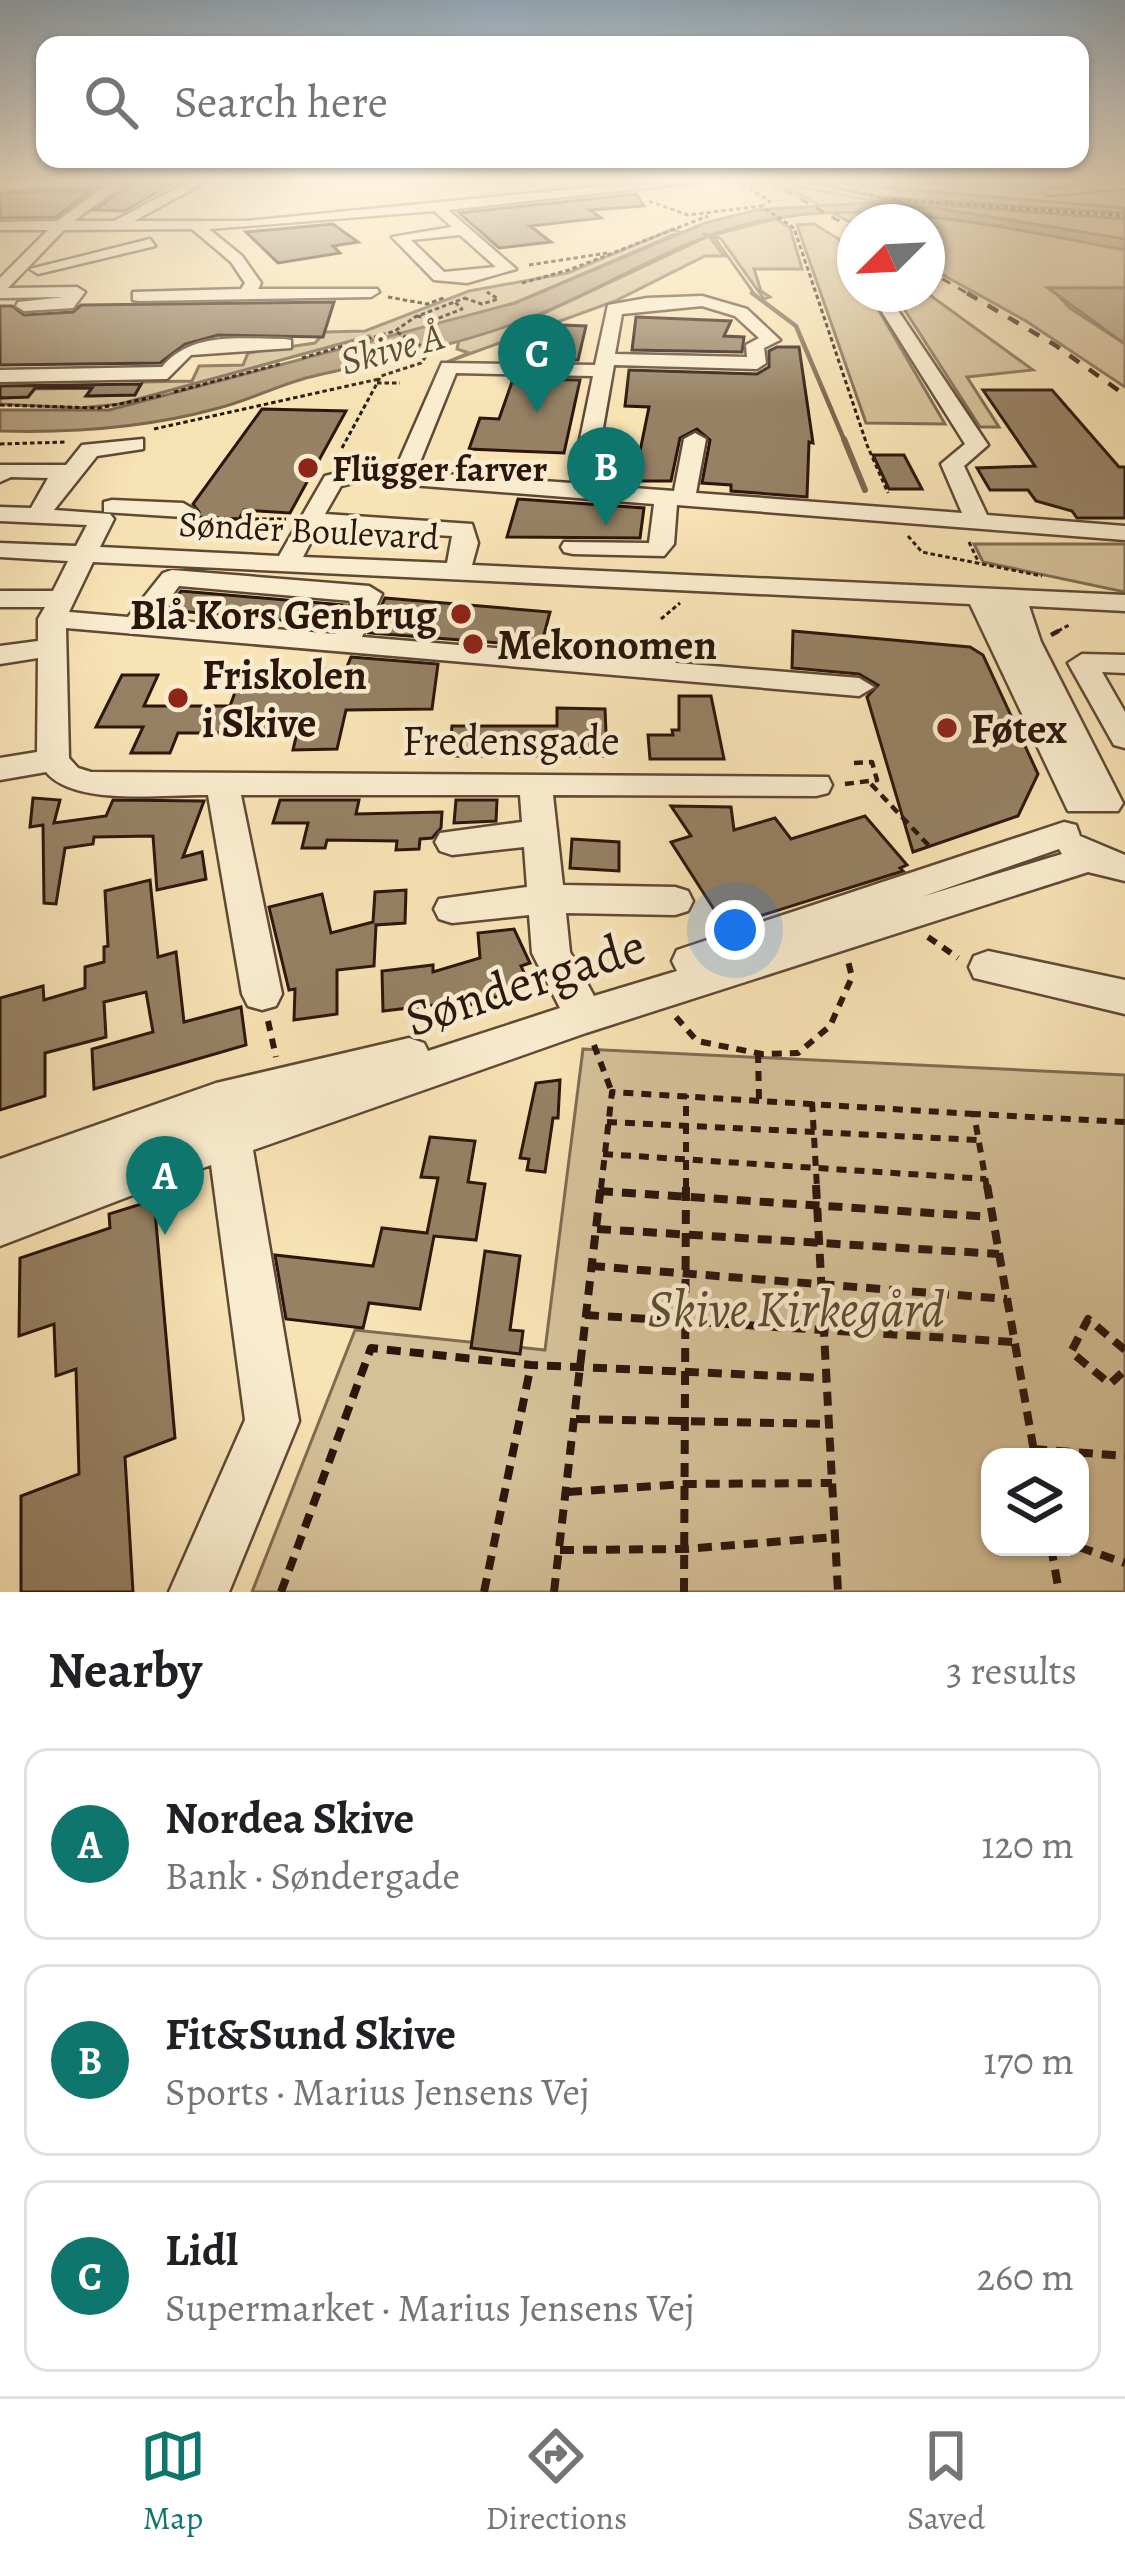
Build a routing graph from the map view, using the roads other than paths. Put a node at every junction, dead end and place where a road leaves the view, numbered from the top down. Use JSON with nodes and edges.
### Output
{"nodes":[{"id":1,"x":42,"y":255,"type":"edge"},
{"id":2,"x":84,"y":255,"type":"edge"},
{"id":3,"x":232,"y":255,"type":"edge"},
{"id":4,"x":420,"y":255,"type":"edge"},
{"id":5,"x":452,"y":255,"type":"edge"},
{"id":6,"x":480,"y":255,"type":"edge"},
{"id":7,"x":425,"y":259,"type":"junction"},
{"id":8,"x":0,"y":269,"type":"edge"},
{"id":9,"x":29,"y":269,"type":"junction"},
{"id":10,"x":0,"y":290,"type":"edge"},
{"id":11,"x":370,"y":292,"type":"road end"},
{"id":12,"x":247,"y":294,"type":"junction"},
{"id":13,"x":139,"y":296,"type":"dead end"},
{"id":14,"x":25,"y":306,"type":"dead end"},
{"id":15,"x":890,"y":312,"type":"edge"},
{"id":16,"x":285,"y":344,"type":"dead end"},
{"id":17,"x":604,"y":365,"type":"junction"},
{"id":18,"x":0,"y":376,"type":"edge"},
{"id":19,"x":138,"y":437,"type":"road end"},
{"id":20,"x":694,"y":439,"type":"dead end"},
{"id":21,"x":342,"y":448,"type":"road end"},
{"id":22,"x":0,"y":475,"type":"edge"},
{"id":23,"x":352,"y":476,"type":"junction"},
{"id":24,"x":403,"y":477,"type":"junction"},
{"id":25,"x":581,"y":490,"type":"junction"},
{"id":26,"x":675,"y":497,"type":"junction"},
{"id":27,"x":112,"y":506,"type":"dead end"},
{"id":28,"x":183,"y":510,"type":"road end"},
{"id":29,"x":0,"y":514,"type":"edge"},
{"id":30,"x":33,"y":516,"type":"junction"},
{"id":31,"x":310,"y":520,"type":"junction"},
{"id":32,"x":977,"y":520,"type":"junction"},
{"id":33,"x":1125,"y":533,"type":"edge"},
{"id":34,"x":0,"y":535,"type":"edge"},
{"id":35,"x":573,"y":547,"type":"dead end"},
{"id":36,"x":87,"y":548,"type":"junction"},
{"id":37,"x":0,"y":550,"type":"edge"},
{"id":38,"x":290,"y":557,"type":"junction"},
{"id":39,"x":459,"y":568,"type":"junction"},
{"id":40,"x":3,"y":602,"type":"edge"},
{"id":41,"x":998,"y":602,"type":"junction"},
{"id":42,"x":1125,"y":608,"type":"edge"},
{"id":43,"x":54,"y":622,"type":"junction"},
{"id":44,"x":135,"y":627,"type":"junction"},
{"id":45,"x":344,"y":645,"type":"junction"},
{"id":46,"x":0,"y":655,"type":"edge"},
{"id":47,"x":1125,"y":664,"type":"edge"},
{"id":48,"x":859,"y":687,"type":"dead end"},
{"id":49,"x":1125,"y":738,"type":"edge"},
{"id":50,"x":53,"y":760,"type":"junction"},
{"id":51,"x":0,"y":769,"type":"edge"},
{"id":52,"x":816,"y":784,"type":"dead end"},
{"id":53,"x":224,"y":785,"type":"junction"},
{"id":54,"x":536,"y":786,"type":"junction"},
{"id":55,"x":1098,"y":829,"type":"edge"},
{"id":56,"x":540,"y":832,"type":"junction"},
{"id":57,"x":452,"y":842,"type":"dead end"},
{"id":58,"x":546,"y":899,"type":"junction"},
{"id":59,"x":675,"y":901,"type":"dead end"},
{"id":60,"x":452,"y":909,"type":"dead end"},
{"id":61,"x":988,"y":967,"type":"road end"},
{"id":62,"x":262,"y":994,"type":"road end"},
{"id":63,"x":1125,"y":998,"type":"edge"},
{"id":64,"x":575,"y":1000,"type":"junction"},
{"id":65,"x":229,"y":1137,"type":"junction"},
{"id":66,"x":0,"y":1181,"type":"edge"},
{"id":67,"x":0,"y":1223,"type":"edge"},
{"id":68,"x":199,"y":1592,"type":"edge"}],
"edges":[{"from":1,"to":9,"type":"street"},
{"from":2,"to":9,"type":"street"},
{"from":3,"to":12,"type":"street"},
{"from":4,"to":7,"type":"street"},
{"from":5,"to":7,"type":"street"},
{"from":6,"to":7,"type":"street"},
{"from":8,"to":9,"type":"street"},
{"from":9,"to":10,"type":"street"},
{"from":10,"to":14,"type":"street"},
{"from":11,"to":12,"type":"street"},
{"from":12,"to":13,"type":"street"},
{"from":15,"to":32,"type":"street"},
{"from":16,"to":18,"type":"street"},
{"from":17,"to":17,"type":"street"},
{"from":17,"to":24,"type":"street"},
{"from":17,"to":25,"type":"street"},
{"from":19,"to":30,"type":"street"},
{"from":20,"to":26,"type":"street"},
{"from":21,"to":23,"type":"street"},
{"from":22,"to":30,"type":"street"},
{"from":23,"to":24,"type":"street"},
{"from":23,"to":31,"type":"street"},
{"from":24,"to":25,"type":"street"},
{"from":25,"to":26,"type":"street"},
{"from":26,"to":32,"type":"street"},
{"from":26,"to":35,"type":"street"},
{"from":27,"to":28,"type":"street"},
{"from":29,"to":30,"type":"street"},
{"from":30,"to":36,"type":"street"},
{"from":31,"to":38,"type":"street"},
{"from":31,"to":39,"type":"street"},
{"from":32,"to":33,"type":"street"},
{"from":34,"to":36,"type":"street","name":"Sønder Boulevard"},
{"from":36,"to":37,"type":"street","name":"Sønder Boulevard"},
{"from":36,"to":38,"type":"street","name":"Sønder Boulevard"},
{"from":36,"to":43,"type":"street"},
{"from":38,"to":39,"type":"street","name":"Sønder Boulevard"},
{"from":39,"to":41,"type":"street","name":"Sønder Boulevard"},
{"from":40,"to":43,"type":"street"},
{"from":41,"to":42,"type":"street","name":"Sønder Boulevard"},
{"from":41,"to":55,"type":"street"},
{"from":43,"to":44,"type":"street"},
{"from":43,"to":46,"type":"street"},
{"from":43,"to":50,"type":"street"},
{"from":44,"to":45,"type":"street"},
{"from":44,"to":45,"type":"street"},
{"from":45,"to":48,"type":"street"},
{"from":47,"to":49,"type":"street"},
{"from":50,"to":51,"type":"street"},
{"from":50,"to":53,"type":"street","name":"Fredensgade"},
{"from":52,"to":54,"type":"street","name":"Fredensgade"},
{"from":53,"to":54,"type":"street","name":"Fredensgade"},
{"from":53,"to":62,"type":"street"},
{"from":54,"to":56,"type":"street"},
{"from":55,"to":64,"type":"street","name":"Søndergade"},
{"from":55,"to":65,"type":"street","name":"Søndergade"},
{"from":56,"to":57,"type":"street"},
{"from":56,"to":58,"type":"street"},
{"from":58,"to":59,"type":"street"},
{"from":58,"to":60,"type":"street"},
{"from":58,"to":64,"type":"street"},
{"from":61,"to":63,"type":"street"},
{"from":64,"to":66,"type":"street","name":"Søndergade"},
{"from":65,"to":67,"type":"street","name":"Søndergade"},
{"from":65,"to":68,"type":"street"}]}
